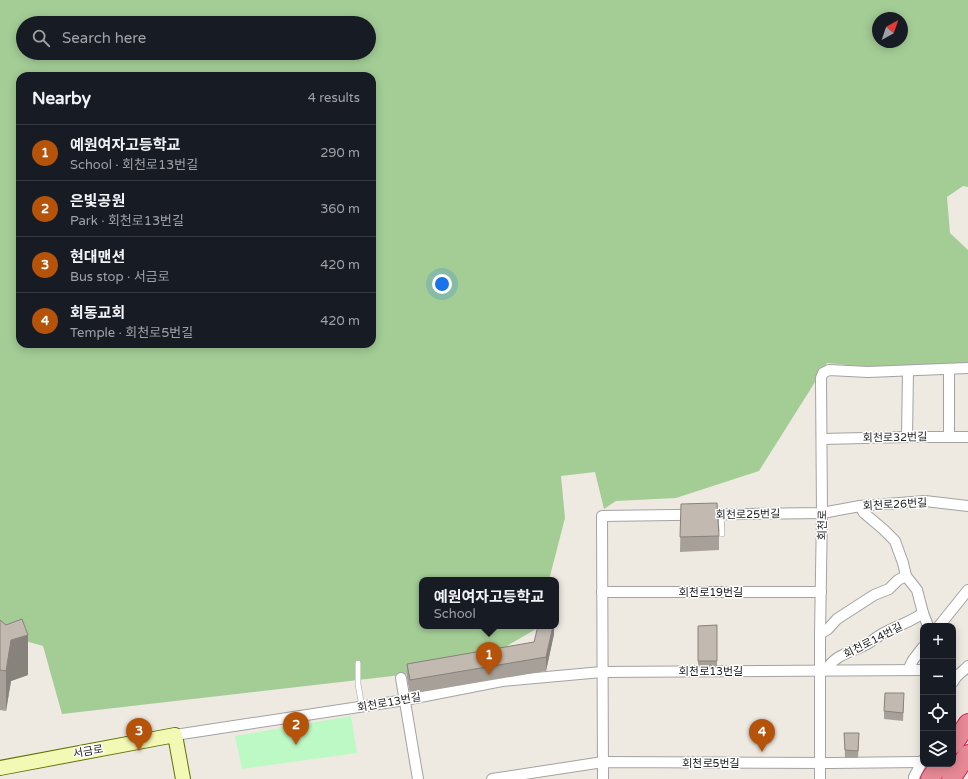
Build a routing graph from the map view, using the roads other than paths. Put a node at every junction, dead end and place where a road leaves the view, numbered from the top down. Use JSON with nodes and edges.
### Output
{"nodes":[{"id":1,"x":968,"y":368,"type":"edge"},
{"id":2,"x":949,"y":369,"type":"junction"},
{"id":3,"x":908,"y":370,"type":"junction"},
{"id":4,"x":907,"y":437,"type":"junction"},
{"id":5,"x":949,"y":437,"type":"junction"},
{"id":6,"x":968,"y":437,"type":"edge"},
{"id":7,"x":822,"y":439,"type":"junction"},
{"id":8,"x":860,"y":506,"type":"junction"},
{"id":9,"x":968,"y":506,"type":"edge"},
{"id":10,"x":822,"y":513,"type":"junction"},
{"id":11,"x":721,"y":514,"type":"junction"},
{"id":12,"x":707,"y":535,"type":"edge"},
{"id":13,"x":906,"y":576,"type":"junction"},
{"id":14,"x":968,"y":590,"type":"edge"},
{"id":15,"x":602,"y":592,"type":"junction"},
{"id":16,"x":821,"y":592,"type":"junction"},
{"id":17,"x":924,"y":613,"type":"junction"},
{"id":18,"x":927,"y":623,"type":"edge"},
{"id":19,"x":941,"y":623,"type":"edge"},
{"id":20,"x":820,"y":634,"type":"junction"},
{"id":21,"x":920,"y":651,"type":"edge"},
{"id":22,"x":358,"y":664,"type":"dead end"},
{"id":23,"x":966,"y":668,"type":"edge"},
{"id":24,"x":823,"y":670,"type":"junction"},
{"id":25,"x":908,"y":670,"type":"junction"},
{"id":26,"x":920,"y":670,"type":"edge"},
{"id":27,"x":956,"y":670,"type":"edge"},
{"id":28,"x":602,"y":672,"type":"junction"},
{"id":29,"x":956,"y":676,"type":"edge"},
{"id":30,"x":401,"y":678,"type":"dead end"},
{"id":31,"x":405,"y":700,"type":"junction"},
{"id":32,"x":362,"y":707,"type":"junction"},
{"id":33,"x":968,"y":723,"type":"edge"},
{"id":34,"x":176,"y":736,"type":"junction"},
{"id":35,"x":956,"y":741,"type":"edge"},
{"id":36,"x":968,"y":754,"type":"edge"},
{"id":37,"x":920,"y":761,"type":"edge"},
{"id":38,"x":603,"y":762,"type":"junction"},
{"id":39,"x":820,"y":763,"type":"junction"},
{"id":40,"x":921,"y":767,"type":"edge"},
{"id":41,"x":936,"y":767,"type":"edge"},
{"id":42,"x":0,"y":768,"type":"edge"},
{"id":43,"x":919,"y":778,"type":"edge"},
{"id":44,"x":183,"y":779,"type":"edge"},
{"id":45,"x":418,"y":779,"type":"edge"},
{"id":46,"x":492,"y":779,"type":"edge"},
{"id":47,"x":602,"y":779,"type":"edge"},
{"id":48,"x":820,"y":779,"type":"edge"},
{"id":49,"x":951,"y":779,"type":"edge"}],
"edges":[{"from":1,"to":2,"type":"street","name":"회천로"},
{"from":2,"to":3,"type":"street","name":"회천로"},
{"from":2,"to":5,"type":"street"},
{"from":3,"to":4,"type":"street"},
{"from":3,"to":7,"type":"street","name":"회천로"},
{"from":4,"to":5,"type":"street","name":"회천로32번길"},
{"from":4,"to":7,"type":"street","name":"회천로32번길"},
{"from":5,"to":6,"type":"street","name":"회천로32번길"},
{"from":7,"to":10,"type":"street","name":"회천로"},
{"from":8,"to":9,"type":"street","name":"회천로26번길"},
{"from":8,"to":10,"type":"street","name":"회천로26번길"},
{"from":8,"to":13,"type":"street"},
{"from":10,"to":11,"type":"street","name":"회천로25번길"},
{"from":10,"to":16,"type":"street","name":"회천로"},
{"from":11,"to":12,"type":"lane"},
{"from":11,"to":15,"type":"street","name":"회천로25번길"},
{"from":13,"to":17,"type":"street"},
{"from":13,"to":20,"type":"street"},
{"from":14,"to":19,"type":"street"},
{"from":15,"to":16,"type":"street","name":"회천로19번길"},
{"from":15,"to":28,"type":"street"},
{"from":16,"to":20,"type":"street","name":"회천로"},
{"from":17,"to":18,"type":"street"},
{"from":17,"to":24,"type":"street","name":"회천로14번길"},
{"from":20,"to":24,"type":"street","name":"회천로"},
{"from":21,"to":25,"type":"street"},
{"from":22,"to":32,"type":"lane"},
{"from":23,"to":27,"type":"street"},
{"from":23,"to":29,"type":"street"},
{"from":24,"to":25,"type":"street","name":"회천로14번길"},
{"from":24,"to":28,"type":"street","name":"회천로13번길"},
{"from":24,"to":39,"type":"street","name":"회천로"},
{"from":25,"to":26,"type":"street","name":"회천로14번길"},
{"from":28,"to":31,"type":"street","name":"회천로13번길"},
{"from":28,"to":38,"type":"street"},
{"from":30,"to":31,"type":"street"},
{"from":31,"to":32,"type":"street","name":"회천로13번길"},
{"from":31,"to":45,"type":"street"},
{"from":32,"to":34,"type":"street","name":"회천로13번길"},
{"from":33,"to":35,"type":"highway"},
{"from":34,"to":42,"type":"street","name":"서금로"},
{"from":34,"to":44,"type":"street"},
{"from":36,"to":49,"type":"highway"},
{"from":37,"to":39,"type":"street"},
{"from":38,"to":39,"type":"street","name":"회천로5번길"},
{"from":38,"to":46,"type":"street","name":"회천로5번길"},
{"from":38,"to":47,"type":"street"},
{"from":39,"to":48,"type":"street","name":"회천로"},
{"from":40,"to":43,"type":"street"},
{"from":41,"to":43,"type":"highway"}]}
